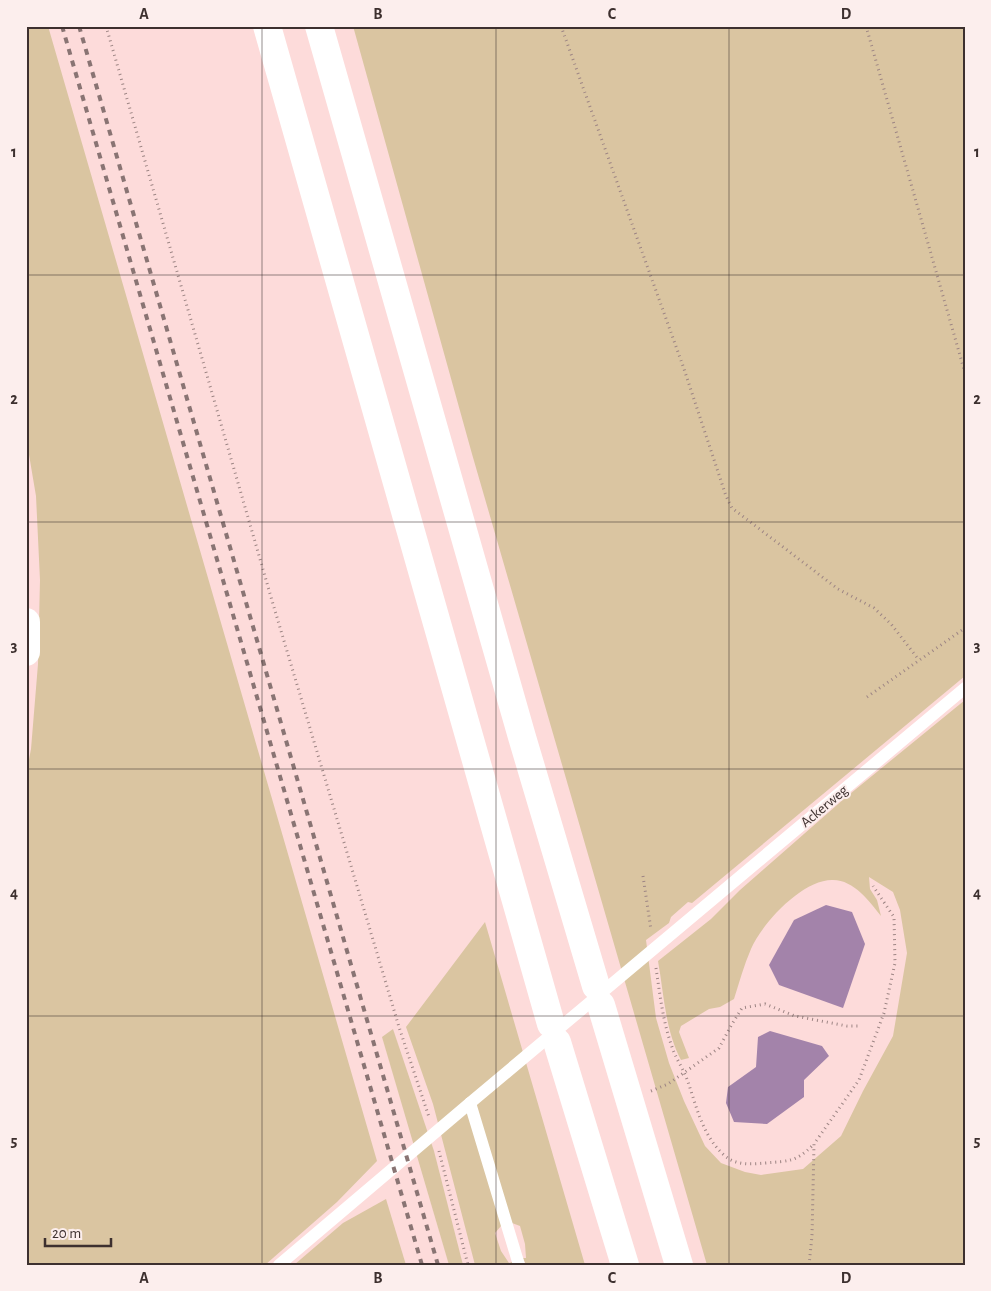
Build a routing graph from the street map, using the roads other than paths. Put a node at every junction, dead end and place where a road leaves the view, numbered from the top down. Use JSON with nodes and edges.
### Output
{"nodes":[{"id":1,"x":267,"y":26,"type":"edge"},
{"id":2,"x":319,"y":26,"type":"edge"},
{"id":3,"x":26,"y":622,"type":"edge"},
{"id":4,"x":26,"y":652,"type":"edge"},
{"id":5,"x":965,"y":688,"type":"edge"},
{"id":6,"x":470,"y":1103,"type":"junction"},
{"id":7,"x":518,"y":1263,"type":"edge"},
{"id":8,"x":279,"y":1265,"type":"edge"},
{"id":9,"x":625,"y":1265,"type":"edge"},
{"id":10,"x":679,"y":1265,"type":"edge"}],
"edges":[{"from":1,"to":9,"type":"main road"},
{"from":2,"to":10,"type":"main road"},
{"from":3,"to":4,"type":"main road"},
{"from":5,"to":6,"type":"lane","name":"Ackerweg"},
{"from":6,"to":7,"type":"lane"},
{"from":6,"to":8,"type":"lane","name":"Ackerweg"}]}
